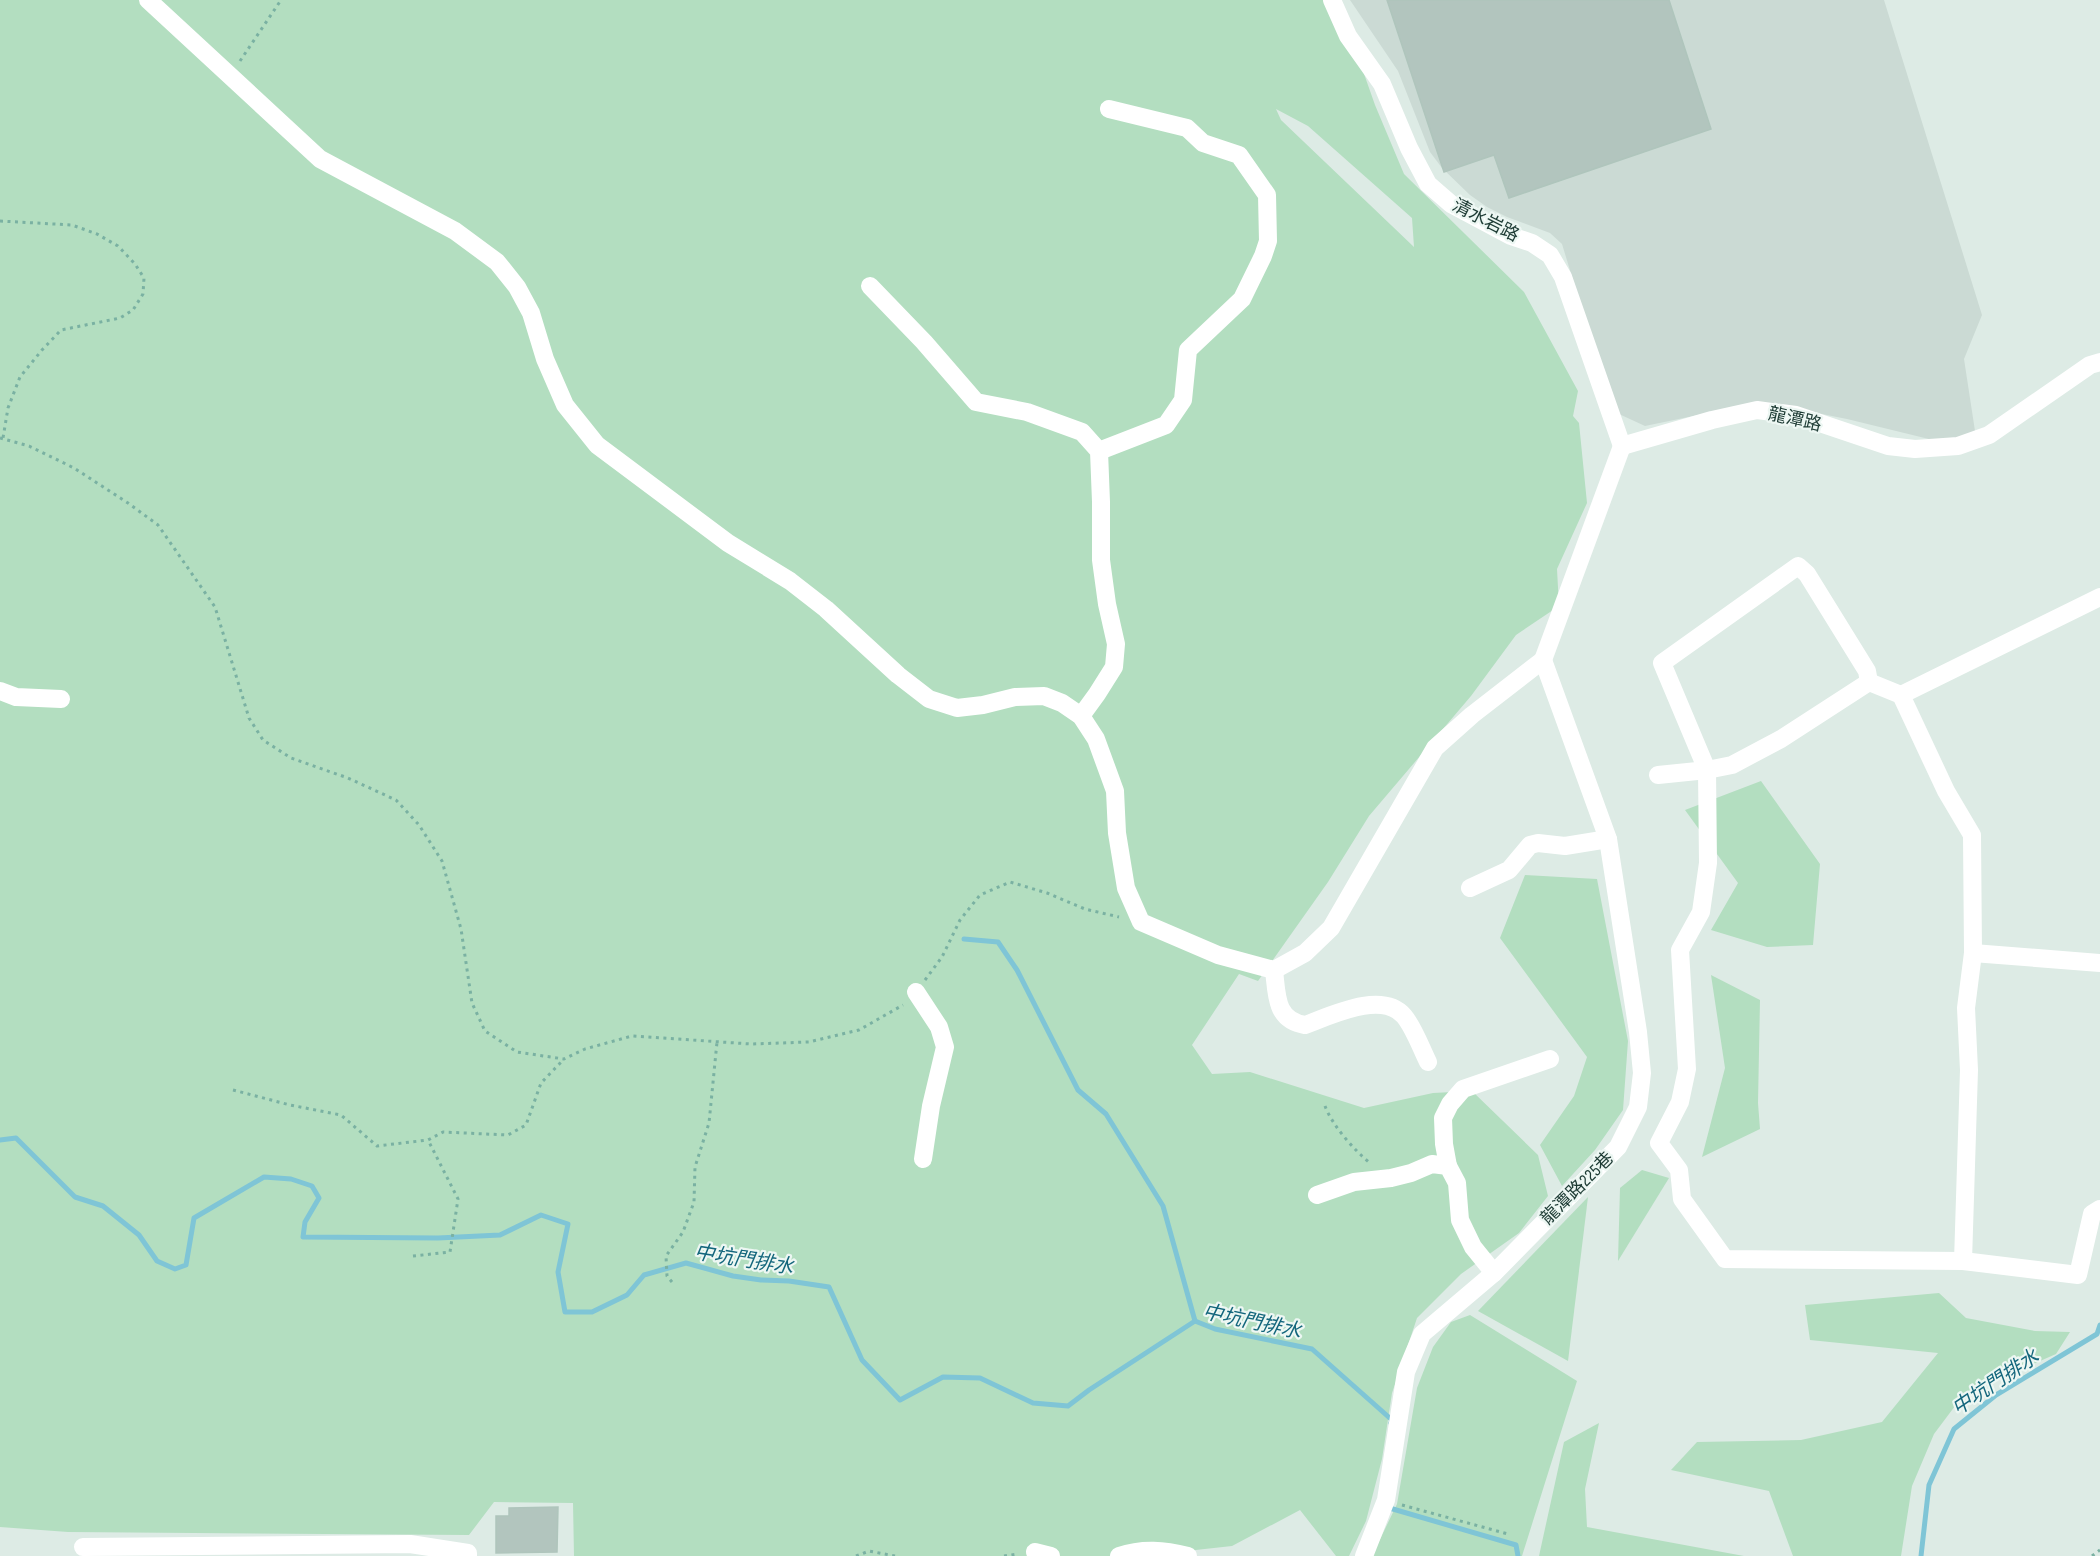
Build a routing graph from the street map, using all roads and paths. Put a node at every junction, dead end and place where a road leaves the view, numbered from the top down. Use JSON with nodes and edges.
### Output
{"nodes":[{"id":1,"x":148,"y":0,"type":"edge"},
{"id":2,"x":281,"y":0,"type":"edge"},
{"id":3,"x":1332,"y":0,"type":"edge"},
{"id":4,"x":230,"y":75,"type":"junction"},
{"id":5,"x":1109,"y":109,"type":"dead end"},
{"id":6,"x":0,"y":221,"type":"edge"},
{"id":7,"x":870,"y":286,"type":"dead end"},
{"id":8,"x":2100,"y":362,"type":"edge"},
{"id":9,"x":2,"y":438,"type":"edge"},
{"id":10,"x":1622,"y":446,"type":"junction"},
{"id":11,"x":1099,"y":451,"type":"junction"},
{"id":12,"x":2100,"y":597,"type":"edge"},
{"id":13,"x":1543,"y":660,"type":"junction"},
{"id":14,"x":1869,"y":682,"type":"junction"},
{"id":15,"x":0,"y":691,"type":"edge"},
{"id":16,"x":1901,"y":694,"type":"junction"},
{"id":17,"x":61,"y":699,"type":"dead end"},
{"id":18,"x":1081,"y":716,"type":"junction"},
{"id":19,"x":1707,"y":770,"type":"junction"},
{"id":20,"x":1658,"y":775,"type":"dead end"},
{"id":21,"x":1608,"y":839,"type":"junction"},
{"id":22,"x":1470,"y":888,"type":"dead end"},
{"id":23,"x":1141,"y":922,"type":"junction"},
{"id":24,"x":1973,"y":953,"type":"junction"},
{"id":25,"x":2100,"y":963,"type":"edge"},
{"id":26,"x":1274,"y":970,"type":"junction"},
{"id":27,"x":916,"y":992,"type":"junction"},
{"id":28,"x":717,"y":1042,"type":"junction"},
{"id":29,"x":564,"y":1059,"type":"junction"},
{"id":30,"x":1550,"y":1059,"type":"dead end"},
{"id":31,"x":1428,"y":1062,"type":"dead end"},
{"id":32,"x":232,"y":1090,"type":"dead end"},
{"id":33,"x":1325,"y":1106,"type":"dead end"},
{"id":34,"x":428,"y":1140,"type":"junction"},
{"id":35,"x":923,"y":1159,"type":"dead end"},
{"id":36,"x":1448,"y":1166,"type":"junction"},
{"id":37,"x":1381,"y":1179,"type":"junction"},
{"id":38,"x":1317,"y":1195,"type":"dead end"},
{"id":39,"x":2100,"y":1209,"type":"edge"},
{"id":40,"x":413,"y":1256,"type":"dead end"},
{"id":41,"x":1963,"y":1261,"type":"junction"},
{"id":42,"x":1494,"y":1273,"type":"junction"},
{"id":43,"x":672,"y":1282,"type":"dead end"},
{"id":44,"x":1386,"y":1500,"type":"junction"},
{"id":45,"x":1508,"y":1534,"type":"dead end"},
{"id":46,"x":83,"y":1547,"type":"dead end"},
{"id":47,"x":2100,"y":1550,"type":"edge"},
{"id":48,"x":468,"y":1556,"type":"edge"},
{"id":49,"x":856,"y":1556,"type":"edge"},
{"id":50,"x":895,"y":1556,"type":"edge"},
{"id":51,"x":1119,"y":1556,"type":"edge"},
{"id":52,"x":1188,"y":1556,"type":"edge"},
{"id":53,"x":1364,"y":1556,"type":"edge"},
{"id":54,"x":2092,"y":1556,"type":"edge"}],
"edges":[{"from":1,"to":4,"type":"street"},
{"from":2,"to":4,"type":"path"},
{"from":3,"to":10,"type":"street","name":"清水岩路"},
{"from":4,"to":18,"type":"street"},
{"from":5,"to":11,"type":"street"},
{"from":6,"to":9,"type":"path"},
{"from":7,"to":11,"type":"street"},
{"from":8,"to":10,"type":"street","name":"龍潭路"},
{"from":9,"to":29,"type":"path"},
{"from":10,"to":13,"type":"street"},
{"from":11,"to":18,"type":"street"},
{"from":12,"to":16,"type":"street"},
{"from":13,"to":21,"type":"street","name":"龍潭路225巷"},
{"from":13,"to":26,"type":"street"},
{"from":14,"to":16,"type":"street"},
{"from":14,"to":19,"type":"street"},
{"from":14,"to":19,"type":"street"},
{"from":15,"to":17,"type":"street"},
{"from":16,"to":24,"type":"street"},
{"from":18,"to":23,"type":"street"},
{"from":19,"to":20,"type":"street"},
{"from":19,"to":41,"type":"street"},
{"from":21,"to":22,"type":"street"},
{"from":21,"to":42,"type":"street","name":"龍潭路225巷"},
{"from":23,"to":26,"type":"street"},
{"from":23,"to":27,"type":"path"},
{"from":24,"to":25,"type":"street"},
{"from":24,"to":41,"type":"street"},
{"from":26,"to":31,"type":"street"},
{"from":27,"to":28,"type":"path"},
{"from":27,"to":35,"type":"street"},
{"from":28,"to":29,"type":"path"},
{"from":28,"to":43,"type":"path"},
{"from":29,"to":34,"type":"path"},
{"from":30,"to":36,"type":"street"},
{"from":32,"to":34,"type":"path"},
{"from":33,"to":37,"type":"path"},
{"from":34,"to":40,"type":"path"},
{"from":36,"to":37,"type":"street"},
{"from":36,"to":42,"type":"street"},
{"from":37,"to":38,"type":"street"},
{"from":39,"to":41,"type":"street"},
{"from":42,"to":44,"type":"street","name":"龍潭路225巷"},
{"from":44,"to":45,"type":"path"},
{"from":44,"to":53,"type":"street","name":"龍潭路225巷"},
{"from":46,"to":48,"type":"street"},
{"from":47,"to":54,"type":"path"},
{"from":49,"to":50,"type":"path"},
{"from":51,"to":52,"type":"street"}]}
